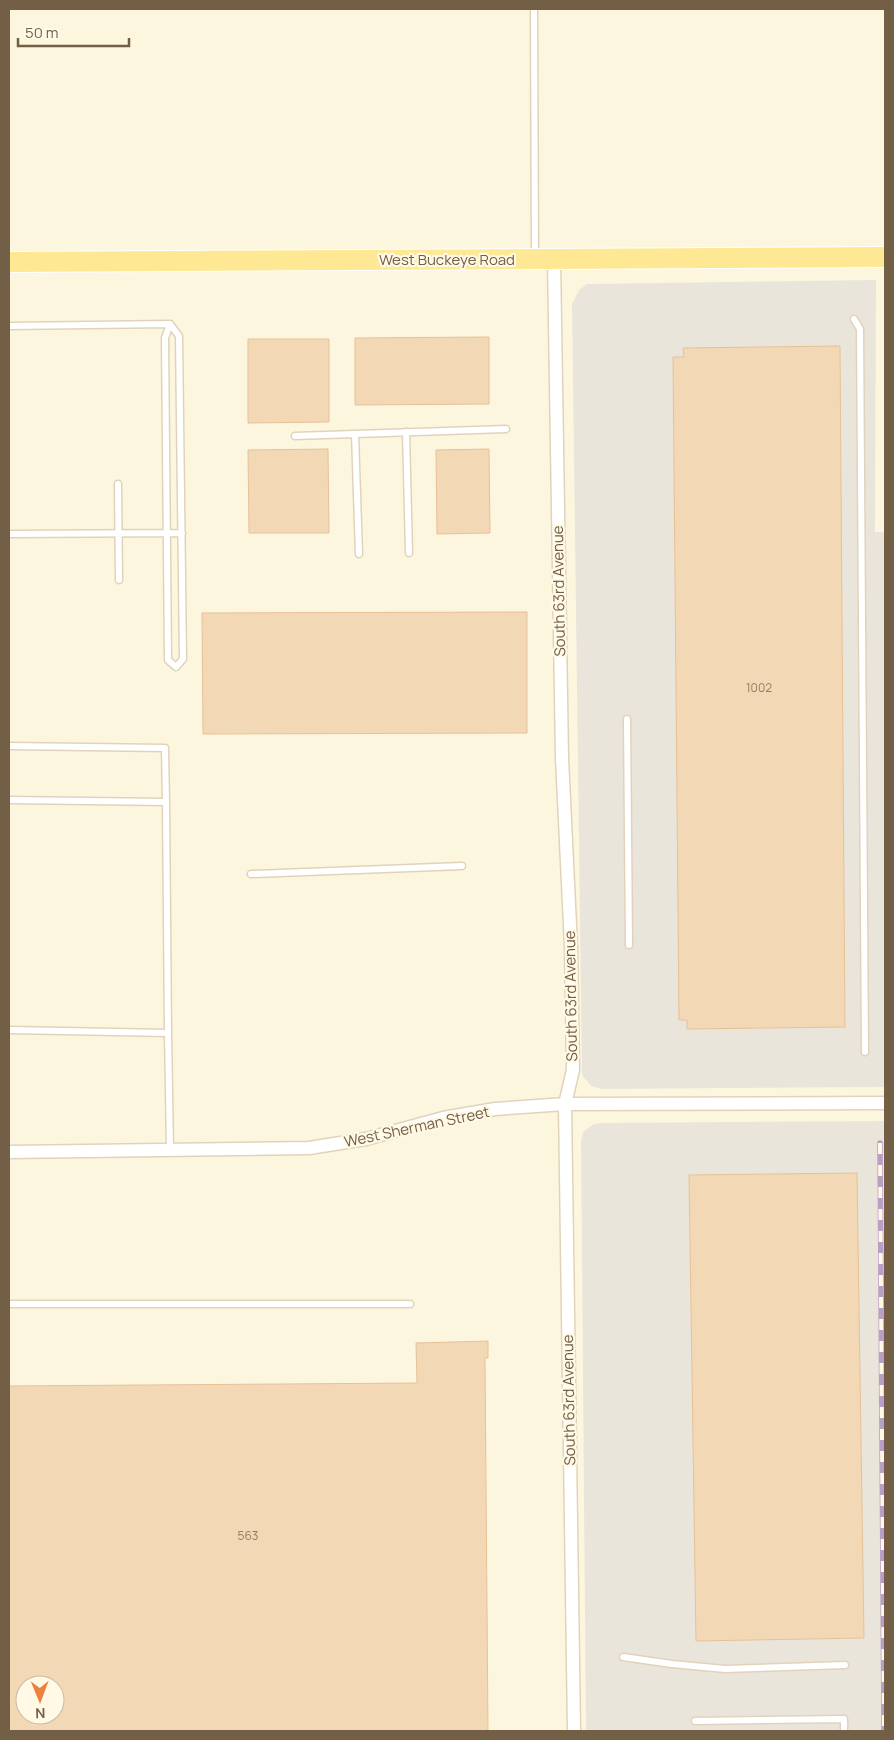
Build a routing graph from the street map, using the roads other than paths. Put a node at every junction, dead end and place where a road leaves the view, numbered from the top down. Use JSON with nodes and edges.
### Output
{"nodes":[{"id":1,"x":534,"y":9,"type":"edge"},
{"id":2,"x":885,"y":257,"type":"edge"},
{"id":3,"x":534,"y":259,"type":"junction"},
{"id":4,"x":554,"y":259,"type":"junction"},
{"id":5,"x":9,"y":262,"type":"edge"},
{"id":6,"x":854,"y":319,"type":"dead end"},
{"id":7,"x":170,"y":324,"type":"junction"},
{"id":8,"x":9,"y":326,"type":"edge"},
{"id":9,"x":506,"y":429,"type":"dead end"},
{"id":10,"x":406,"y":432,"type":"junction"},
{"id":11,"x":355,"y":434,"type":"junction"},
{"id":12,"x":295,"y":436,"type":"dead end"},
{"id":13,"x":118,"y":484,"type":"dead end"},
{"id":14,"x":119,"y":533,"type":"junction"},
{"id":15,"x":167,"y":533,"type":"junction"},
{"id":16,"x":182,"y":533,"type":"junction"},
{"id":17,"x":9,"y":534,"type":"edge"},
{"id":18,"x":359,"y":554,"type":"dead end"},
{"id":19,"x":409,"y":554,"type":"dead end"},
{"id":20,"x":119,"y":580,"type":"dead end"},
{"id":21,"x":627,"y":718,"type":"dead end"},
{"id":22,"x":9,"y":746,"type":"edge"},
{"id":23,"x":9,"y":800,"type":"edge"},
{"id":24,"x":166,"y":802,"type":"junction"},
{"id":25,"x":462,"y":866,"type":"dead end"},
{"id":26,"x":251,"y":874,"type":"dead end"},
{"id":27,"x":629,"y":945,"type":"dead end"},
{"id":28,"x":9,"y":1030,"type":"edge"},
{"id":29,"x":168,"y":1033,"type":"junction"},
{"id":30,"x":865,"y":1052,"type":"dead end"},
{"id":31,"x":885,"y":1103,"type":"edge"},
{"id":32,"x":565,"y":1104,"type":"junction"},
{"id":33,"x":170,"y":1150,"type":"junction"},
{"id":34,"x":9,"y":1152,"type":"edge"},
{"id":35,"x":9,"y":1304,"type":"edge"},
{"id":36,"x":410,"y":1304,"type":"dead end"},
{"id":37,"x":622,"y":1657,"type":"dead end"},
{"id":38,"x":845,"y":1665,"type":"dead end"},
{"id":39,"x":695,"y":1721,"type":"dead end"},
{"id":40,"x":574,"y":1731,"type":"edge"},
{"id":41,"x":844,"y":1731,"type":"edge"}],
"edges":[{"from":1,"to":3,"type":"lane"},
{"from":2,"to":4,"type":"main road","name":"West Buckeye Road"},
{"from":3,"to":4,"type":"main road","name":"West Buckeye Road"},
{"from":3,"to":5,"type":"main road","name":"West Buckeye Road"},
{"from":4,"to":32,"type":"street","name":"South 63rd Avenue"},
{"from":6,"to":30,"type":"lane"},
{"from":7,"to":8,"type":"lane"},
{"from":7,"to":15,"type":"lane"},
{"from":7,"to":16,"type":"lane"},
{"from":9,"to":10,"type":"lane"},
{"from":10,"to":11,"type":"lane"},
{"from":10,"to":19,"type":"lane"},
{"from":11,"to":12,"type":"lane"},
{"from":11,"to":18,"type":"lane"},
{"from":13,"to":14,"type":"lane"},
{"from":14,"to":15,"type":"lane"},
{"from":14,"to":17,"type":"lane"},
{"from":14,"to":20,"type":"lane"},
{"from":15,"to":16,"type":"lane"},
{"from":15,"to":16,"type":"lane"},
{"from":21,"to":27,"type":"lane"},
{"from":22,"to":24,"type":"lane"},
{"from":23,"to":24,"type":"lane"},
{"from":24,"to":29,"type":"lane"},
{"from":25,"to":26,"type":"lane"},
{"from":28,"to":29,"type":"lane"},
{"from":29,"to":33,"type":"lane"},
{"from":31,"to":32,"type":"street","name":"West Sherman Street"},
{"from":32,"to":33,"type":"street","name":"West Sherman Street"},
{"from":32,"to":40,"type":"street","name":"South 63rd Avenue"},
{"from":33,"to":34,"type":"street","name":"West Sherman Street"},
{"from":35,"to":36,"type":"lane"},
{"from":37,"to":38,"type":"lane"},
{"from":39,"to":41,"type":"lane"}]}
